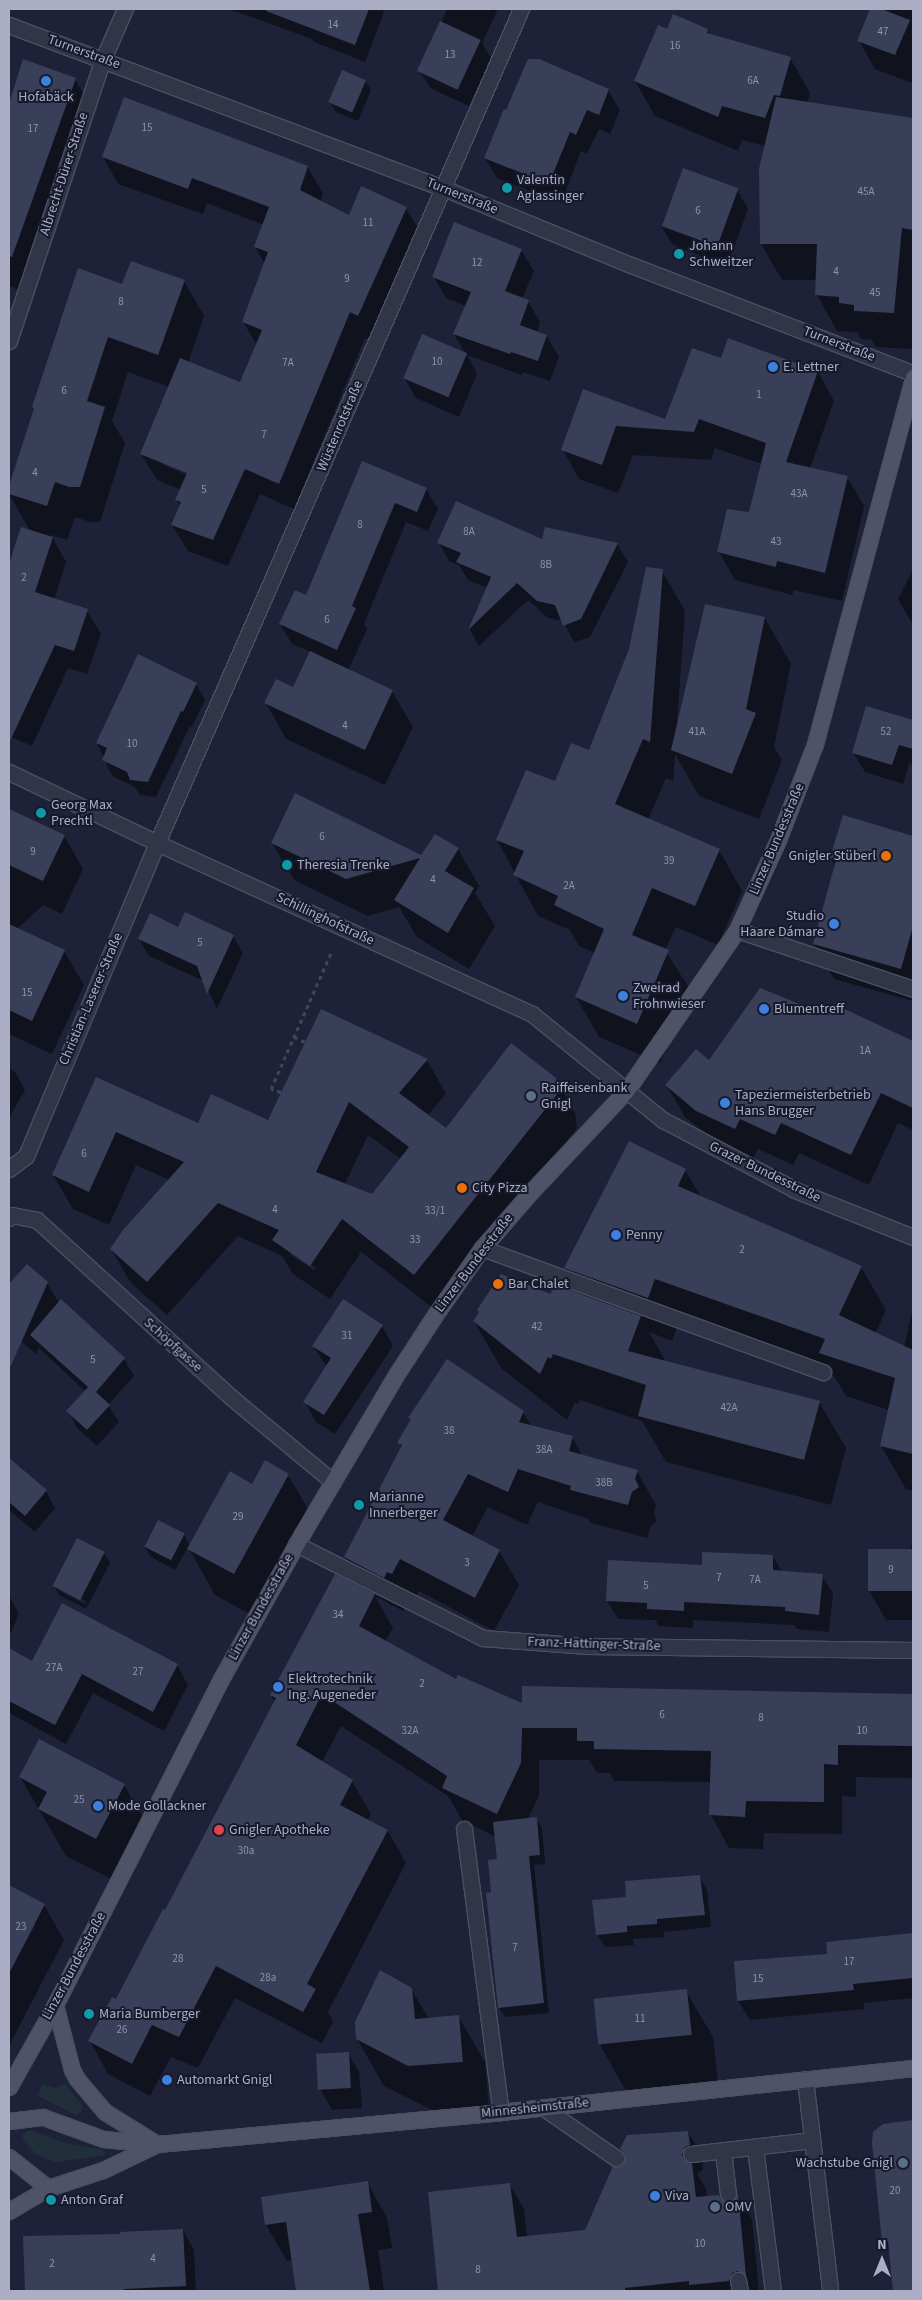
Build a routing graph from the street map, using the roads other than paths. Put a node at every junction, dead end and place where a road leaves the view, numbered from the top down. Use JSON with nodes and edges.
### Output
{"nodes":[{"id":1,"x":125,"y":9,"type":"edge"},
{"id":2,"x":522,"y":9,"type":"edge"},
{"id":3,"x":9,"y":25,"type":"edge"},
{"id":4,"x":103,"y":59,"type":"junction"},
{"id":5,"x":443,"y":188,"type":"junction"},
{"id":6,"x":9,"y":341,"type":"edge"},
{"id":7,"x":913,"y":375,"type":"edge"},
{"id":8,"x":9,"y":772,"type":"edge"},
{"id":9,"x":158,"y":843,"type":"junction"},
{"id":10,"x":736,"y":930,"type":"junction"},
{"id":11,"x":913,"y":989,"type":"edge"},
{"id":12,"x":626,"y":1091,"type":"junction"},
{"id":13,"x":9,"y":1169,"type":"edge"},
{"id":14,"x":10,"y":1217,"type":"edge"},
{"id":15,"x":913,"y":1237,"type":"edge"},
{"id":16,"x":482,"y":1248,"type":"junction"},
{"id":17,"x":823,"y":1372,"type":"dead end"},
{"id":18,"x":333,"y":1482,"type":"junction"},
{"id":19,"x":296,"y":1544,"type":"junction"},
{"id":20,"x":913,"y":1650,"type":"edge"},
{"id":21,"x":464,"y":1829,"type":"dead end"},
{"id":22,"x":54,"y":2004,"type":"junction"},
{"id":23,"x":913,"y":2068,"type":"edge"},
{"id":24,"x":805,"y":2079,"type":"junction"},
{"id":25,"x":9,"y":2087,"type":"edge"},
{"id":26,"x":544,"y":2108,"type":"junction"},
{"id":27,"x":500,"y":2112,"type":"junction"},
{"id":28,"x":9,"y":2121,"type":"edge"},
{"id":29,"x":812,"y":2140,"type":"junction"},
{"id":30,"x":157,"y":2144,"type":"junction"},
{"id":31,"x":755,"y":2146,"type":"junction"},
{"id":32,"x":723,"y":2150,"type":"junction"},
{"id":33,"x":691,"y":2154,"type":"dead end"},
{"id":34,"x":9,"y":2156,"type":"edge"},
{"id":35,"x":616,"y":2158,"type":"dead end"},
{"id":36,"x":48,"y":2188,"type":"junction"},
{"id":37,"x":728,"y":2194,"type":"dead end"},
{"id":38,"x":9,"y":2212,"type":"edge"},
{"id":39,"x":830,"y":2290,"type":"dead end"},
{"id":40,"x":773,"y":2291,"type":"edge"}],
"edges":[{"from":1,"to":4,"type":"street","name":"Albrecht-Dürer-Straße"},
{"from":2,"to":5,"type":"street","name":"Wüstenrotstraße"},
{"from":3,"to":4,"type":"street","name":"Turnerstraße"},
{"from":4,"to":5,"type":"street","name":"Turnerstraße"},
{"from":4,"to":6,"type":"street","name":"Albrecht-Dürer-Straße"},
{"from":5,"to":7,"type":"street","name":"Turnerstraße"},
{"from":5,"to":9,"type":"street","name":"Wüstenrotstraße"},
{"from":7,"to":10,"type":"main road","name":"Linzer Bundesstraße"},
{"from":8,"to":9,"type":"street","name":"Schillinghofstraße"},
{"from":9,"to":12,"type":"street","name":"Schillinghofstraße"},
{"from":9,"to":13,"type":"street","name":"Christian-Laserer-Straße"},
{"from":10,"to":11,"type":"street"},
{"from":10,"to":12,"type":"main road","name":"Linzer Bundesstraße"},
{"from":12,"to":15,"type":"street","name":"Grazer Bundesstraße"},
{"from":12,"to":16,"type":"main road","name":"Linzer Bundesstraße"},
{"from":14,"to":18,"type":"street","name":"Schöpfgasse"},
{"from":16,"to":17,"type":"street"},
{"from":16,"to":18,"type":"main road","name":"Linzer Bundesstraße"},
{"from":18,"to":19,"type":"main road","name":"Linzer Bundesstraße"},
{"from":19,"to":20,"type":"street","name":"Franz-Hattinger-Straße"},
{"from":19,"to":22,"type":"main road","name":"Linzer Bundesstraße"},
{"from":21,"to":27,"type":"street"},
{"from":22,"to":25,"type":"main road","name":"Linzer Bundesstraße"},
{"from":22,"to":30,"type":"main road"},
{"from":23,"to":24,"type":"main road","name":"Minnesheimstraße"},
{"from":24,"to":26,"type":"main road","name":"Minnesheimstraße"},
{"from":24,"to":29,"type":"street"},
{"from":26,"to":27,"type":"main road","name":"Minnesheimstraße"},
{"from":26,"to":35,"type":"street"},
{"from":27,"to":30,"type":"main road","name":"Minnesheimstraße"},
{"from":28,"to":30,"type":"main road","name":"Minnesheimstraße"},
{"from":29,"to":31,"type":"street"},
{"from":29,"to":39,"type":"street"},
{"from":30,"to":36,"type":"main road","name":"Minnesheimstraße"},
{"from":31,"to":32,"type":"street"},
{"from":31,"to":40,"type":"street"},
{"from":32,"to":33,"type":"street"},
{"from":32,"to":37,"type":"street"},
{"from":34,"to":36,"type":"main road"},
{"from":36,"to":38,"type":"main road","name":"Minnesheimstraße"}]}
